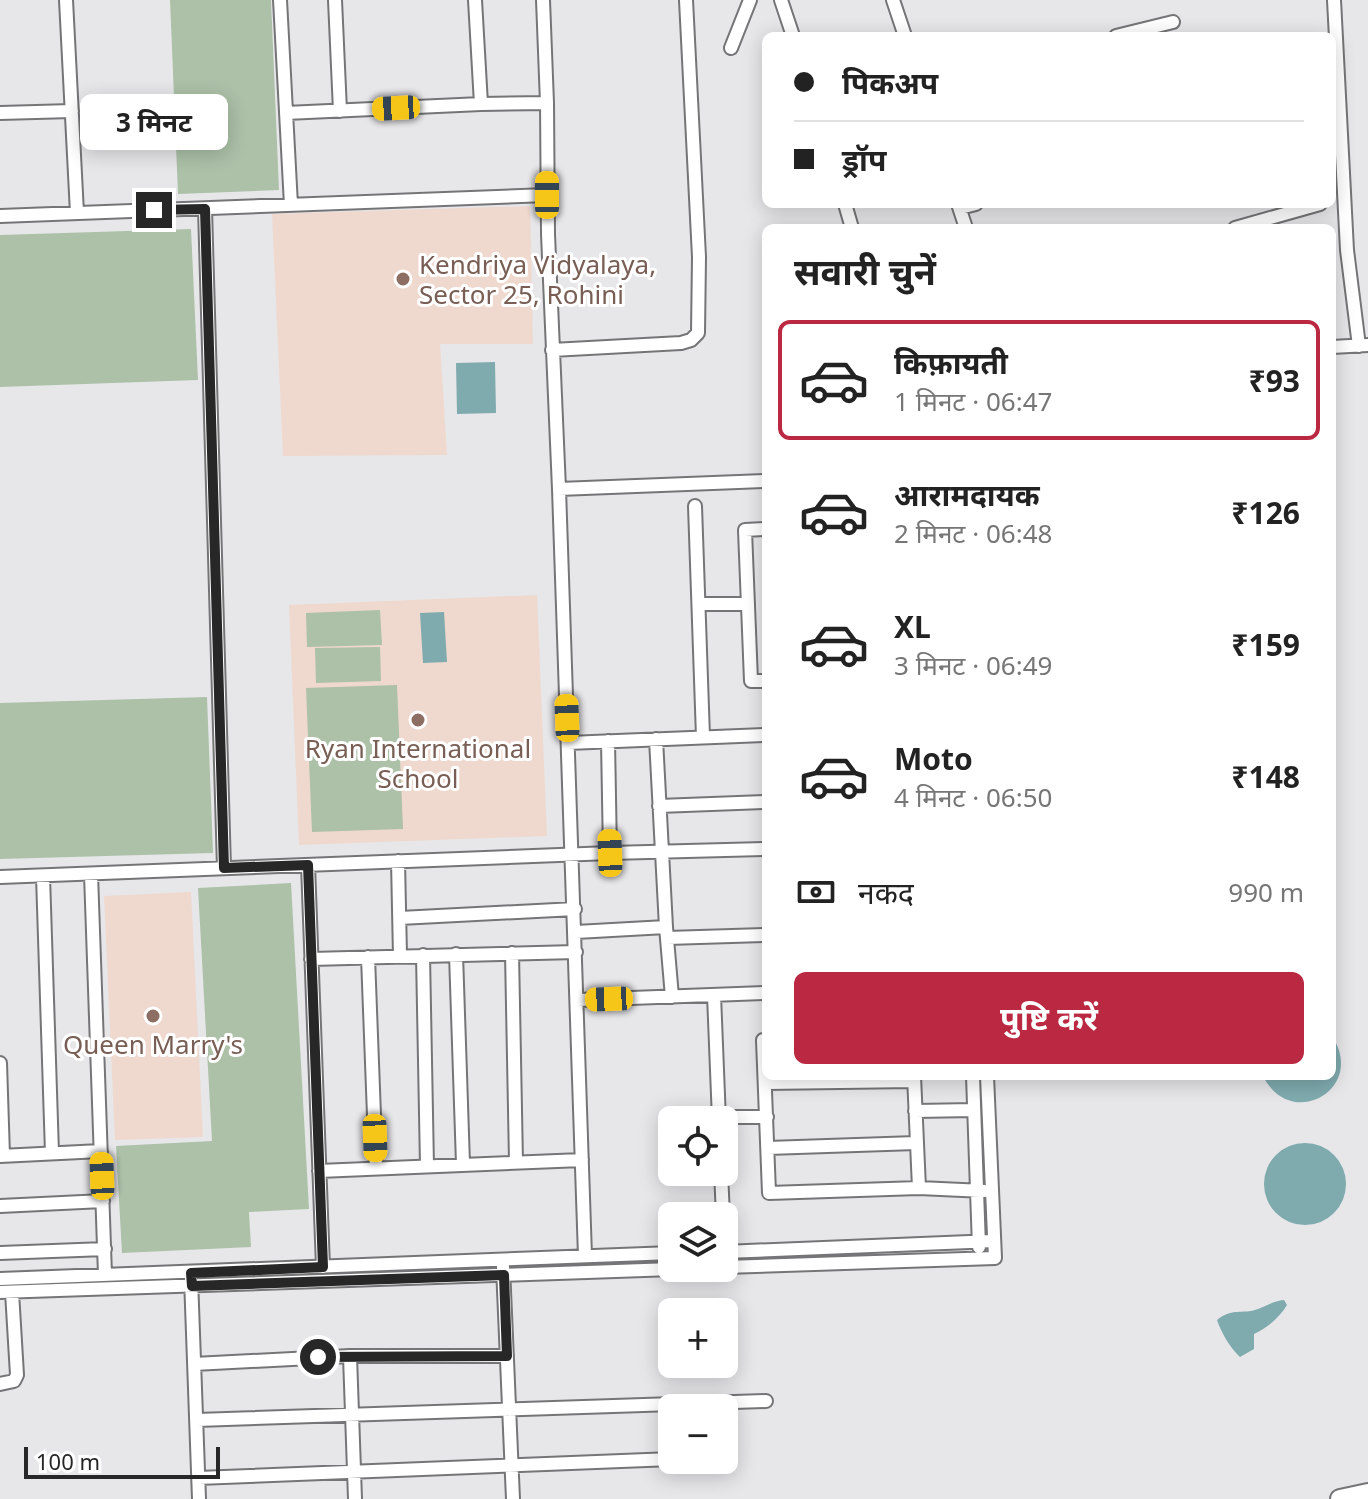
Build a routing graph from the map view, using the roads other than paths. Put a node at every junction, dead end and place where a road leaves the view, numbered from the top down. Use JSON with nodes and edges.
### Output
{"nodes":[{"id":1,"x":66,"y":0,"type":"edge"},
{"id":2,"x":280,"y":0,"type":"edge"},
{"id":3,"x":335,"y":0,"type":"edge"},
{"id":4,"x":475,"y":0,"type":"edge"},
{"id":5,"x":543,"y":0,"type":"edge"},
{"id":6,"x":686,"y":0,"type":"edge"},
{"id":7,"x":750,"y":0,"type":"edge"},
{"id":8,"x":781,"y":0,"type":"edge"},
{"id":9,"x":893,"y":0,"type":"edge"},
{"id":10,"x":1334,"y":0,"type":"edge"},
{"id":11,"x":1173,"y":22,"type":"dead end"},
{"id":12,"x":792,"y":32,"type":"edge"},
{"id":13,"x":904,"y":32,"type":"edge"},
{"id":14,"x":1132,"y":32,"type":"edge"},
{"id":15,"x":1334,"y":32,"type":"edge"},
{"id":16,"x":731,"y":48,"type":"dead end"},
{"id":17,"x":547,"y":103,"type":"junction"},
{"id":18,"x":481,"y":104,"type":"junction"},
{"id":19,"x":72,"y":111,"type":"junction"},
{"id":20,"x":340,"y":111,"type":"junction"},
{"id":21,"x":0,"y":113,"type":"edge"},
{"id":22,"x":286,"y":113,"type":"junction"},
{"id":23,"x":1336,"y":138,"type":"edge"},
{"id":24,"x":547,"y":195,"type":"junction"},
{"id":25,"x":1338,"y":199,"type":"edge"},
{"id":26,"x":291,"y":205,"type":"junction"},
{"id":27,"x":1306,"y":208,"type":"edge"},
{"id":28,"x":205,"y":209,"type":"junction"},
{"id":29,"x":77,"y":213,"type":"junction"},
{"id":30,"x":0,"y":216,"type":"edge"},
{"id":31,"x":1249,"y":224,"type":"edge"},
{"id":32,"x":1347,"y":250,"type":"junction"},
{"id":33,"x":1336,"y":253,"type":"edge"},
{"id":34,"x":1363,"y":345,"type":"edge"},
{"id":35,"x":1336,"y":347,"type":"edge"},
{"id":36,"x":552,"y":350,"type":"junction"},
{"id":37,"x":762,"y":481,"type":"edge"},
{"id":38,"x":559,"y":489,"type":"junction"},
{"id":39,"x":695,"y":506,"type":"dead end"},
{"id":40,"x":762,"y":529,"type":"edge"},
{"id":41,"x":699,"y":604,"type":"junction"},
{"id":42,"x":748,"y":604,"type":"junction"},
{"id":43,"x":762,"y":681,"type":"edge"},
{"id":44,"x":762,"y":735,"type":"edge"},
{"id":45,"x":703,"y":737,"type":"junction"},
{"id":46,"x":656,"y":739,"type":"junction"},
{"id":47,"x":608,"y":741,"type":"junction"},
{"id":48,"x":568,"y":743,"type":"junction"},
{"id":49,"x":762,"y":802,"type":"edge"},
{"id":50,"x":659,"y":806,"type":"junction"},
{"id":51,"x":762,"y":849,"type":"edge"},
{"id":52,"x":661,"y":852,"type":"junction"},
{"id":53,"x":610,"y":853,"type":"junction"},
{"id":54,"x":572,"y":855,"type":"junction"},
{"id":55,"x":398,"y":861,"type":"junction"},
{"id":56,"x":308,"y":865,"type":"junction"},
{"id":57,"x":224,"y":868,"type":"junction"},
{"id":58,"x":91,"y":874,"type":"junction"},
{"id":59,"x":43,"y":876,"type":"junction"},
{"id":60,"x":0,"y":877,"type":"edge"},
{"id":61,"x":575,"y":909,"type":"junction"},
{"id":62,"x":400,"y":918,"type":"junction"},
{"id":63,"x":576,"y":932,"type":"junction"},
{"id":64,"x":666,"y":932,"type":"junction"},
{"id":65,"x":762,"y":935,"type":"edge"},
{"id":66,"x":576,"y":952,"type":"junction"},
{"id":67,"x":512,"y":953,"type":"junction"},
{"id":68,"x":456,"y":954,"type":"junction"},
{"id":69,"x":423,"y":955,"type":"junction"},
{"id":70,"x":400,"y":956,"type":"junction"},
{"id":71,"x":368,"y":957,"type":"junction"},
{"id":72,"x":311,"y":959,"type":"junction"},
{"id":73,"x":762,"y":993,"type":"edge"},
{"id":74,"x":714,"y":995,"type":"junction"},
{"id":75,"x":672,"y":997,"type":"junction"},
{"id":76,"x":578,"y":1000,"type":"junction"},
{"id":77,"x":0,"y":1063,"type":"edge"},
{"id":78,"x":765,"y":1080,"type":"edge"},
{"id":79,"x":854,"y":1080,"type":"edge"},
{"id":80,"x":914,"y":1080,"type":"edge"},
{"id":81,"x":973,"y":1080,"type":"edge"},
{"id":82,"x":987,"y":1080,"type":"edge"},
{"id":83,"x":765,"y":1083,"type":"junction"},
{"id":84,"x":718,"y":1106,"type":"edge"},
{"id":85,"x":974,"y":1110,"type":"junction"},
{"id":86,"x":915,"y":1111,"type":"junction"},
{"id":87,"x":767,"y":1117,"type":"junction"},
{"id":88,"x":738,"y":1118,"type":"edge"},
{"id":89,"x":916,"y":1143,"type":"junction"},
{"id":90,"x":768,"y":1148,"type":"junction"},
{"id":91,"x":101,"y":1151,"type":"junction"},
{"id":92,"x":52,"y":1153,"type":"junction"},
{"id":93,"x":2,"y":1156,"type":"edge"},
{"id":94,"x":582,"y":1160,"type":"junction"},
{"id":95,"x":516,"y":1162,"type":"junction"},
{"id":96,"x":463,"y":1164,"type":"junction"},
{"id":97,"x":427,"y":1166,"type":"junction"},
{"id":98,"x":376,"y":1168,"type":"junction"},
{"id":99,"x":319,"y":1171,"type":"junction"},
{"id":100,"x":919,"y":1188,"type":"junction"},
{"id":101,"x":976,"y":1191,"type":"junction"},
{"id":102,"x":991,"y":1191,"type":"junction"},
{"id":103,"x":103,"y":1201,"type":"junction"},
{"id":104,"x":0,"y":1206,"type":"edge"},
{"id":105,"x":994,"y":1241,"type":"junction"},
{"id":106,"x":979,"y":1242,"type":"junction"},
{"id":107,"x":105,"y":1249,"type":"junction"},
{"id":108,"x":738,"y":1250,"type":"edge"},
{"id":109,"x":0,"y":1253,"type":"edge"},
{"id":110,"x":658,"y":1253,"type":"edge"},
{"id":111,"x":585,"y":1256,"type":"junction"},
{"id":112,"x":980,"y":1258,"type":"junction"},
{"id":113,"x":503,"y":1260,"type":"junction"},
{"id":114,"x":323,"y":1267,"type":"junction"},
{"id":115,"x":738,"y":1267,"type":"edge"},
{"id":116,"x":658,"y":1270,"type":"edge"},
{"id":117,"x":105,"y":1275,"type":"junction"},
{"id":118,"x":504,"y":1275,"type":"junction"},
{"id":119,"x":0,"y":1279,"type":"edge"},
{"id":120,"x":191,"y":1279,"type":"junction"},
{"id":121,"x":43,"y":1284,"type":"junction"},
{"id":122,"x":6,"y":1292,"type":"edge"},
{"id":123,"x":350,"y":1356,"type":"junction"},
{"id":124,"x":507,"y":1356,"type":"junction"},
{"id":125,"x":194,"y":1364,"type":"junction"},
{"id":126,"x":0,"y":1384,"type":"edge"},
{"id":127,"x":766,"y":1401,"type":"dead end"},
{"id":128,"x":509,"y":1410,"type":"junction"},
{"id":129,"x":352,"y":1415,"type":"junction"},
{"id":130,"x":197,"y":1420,"type":"junction"},
{"id":131,"x":658,"y":1460,"type":"edge"},
{"id":132,"x":512,"y":1465,"type":"junction"},
{"id":133,"x":354,"y":1472,"type":"junction"},
{"id":134,"x":198,"y":1478,"type":"junction"},
{"id":135,"x":1368,"y":1493,"type":"edge"},
{"id":136,"x":199,"y":1499,"type":"edge"},
{"id":137,"x":355,"y":1499,"type":"edge"},
{"id":138,"x":513,"y":1499,"type":"edge"},
{"id":139,"x":1340,"y":1499,"type":"edge"}],
"edges":[{"from":1,"to":19,"type":"street"},
{"from":2,"to":22,"type":"street"},
{"from":3,"to":20,"type":"street"},
{"from":4,"to":18,"type":"street"},
{"from":5,"to":17,"type":"street"},
{"from":6,"to":36,"type":"street"},
{"from":7,"to":16,"type":"street"},
{"from":8,"to":12,"type":"street"},
{"from":9,"to":13,"type":"street"},
{"from":10,"to":15,"type":"street"},
{"from":11,"to":14,"type":"street"},
{"from":17,"to":18,"type":"street"},
{"from":17,"to":24,"type":"street"},
{"from":18,"to":20,"type":"street"},
{"from":19,"to":21,"type":"street"},
{"from":19,"to":29,"type":"street"},
{"from":20,"to":22,"type":"street"},
{"from":22,"to":26,"type":"street"},
{"from":23,"to":25,"type":"street"},
{"from":24,"to":26,"type":"street"},
{"from":24,"to":36,"type":"street"},
{"from":25,"to":32,"type":"street"},
{"from":26,"to":28,"type":"street"},
{"from":27,"to":31,"type":"street"},
{"from":28,"to":29,"type":"street"},
{"from":28,"to":57,"type":"street"},
{"from":29,"to":30,"type":"street"},
{"from":32,"to":33,"type":"street"},
{"from":32,"to":34,"type":"street"},
{"from":34,"to":35,"type":"street"},
{"from":36,"to":38,"type":"street"},
{"from":37,"to":38,"type":"street"},
{"from":38,"to":48,"type":"street"},
{"from":39,"to":41,"type":"street"},
{"from":40,"to":42,"type":"street"},
{"from":41,"to":42,"type":"street"},
{"from":41,"to":45,"type":"street"},
{"from":42,"to":43,"type":"street"},
{"from":44,"to":45,"type":"street"},
{"from":45,"to":46,"type":"street"},
{"from":46,"to":47,"type":"street"},
{"from":46,"to":50,"type":"street"},
{"from":47,"to":48,"type":"street"},
{"from":47,"to":53,"type":"street"},
{"from":48,"to":54,"type":"street"},
{"from":49,"to":50,"type":"street"},
{"from":50,"to":52,"type":"street"},
{"from":51,"to":52,"type":"street"},
{"from":52,"to":53,"type":"street"},
{"from":52,"to":64,"type":"street"},
{"from":53,"to":54,"type":"street"},
{"from":54,"to":55,"type":"street"},
{"from":54,"to":61,"type":"street"},
{"from":55,"to":56,"type":"street"},
{"from":55,"to":62,"type":"street"},
{"from":56,"to":57,"type":"street"},
{"from":56,"to":72,"type":"street"},
{"from":57,"to":58,"type":"street"},
{"from":58,"to":59,"type":"street"},
{"from":58,"to":91,"type":"street"},
{"from":59,"to":60,"type":"street"},
{"from":59,"to":92,"type":"street"},
{"from":61,"to":62,"type":"street"},
{"from":61,"to":63,"type":"street"},
{"from":62,"to":70,"type":"street"},
{"from":63,"to":64,"type":"street"},
{"from":63,"to":66,"type":"street"},
{"from":64,"to":65,"type":"street"},
{"from":64,"to":75,"type":"street"},
{"from":66,"to":67,"type":"street"},
{"from":66,"to":76,"type":"street"},
{"from":67,"to":68,"type":"street"},
{"from":67,"to":95,"type":"street"},
{"from":68,"to":69,"type":"street"},
{"from":68,"to":96,"type":"street"},
{"from":69,"to":70,"type":"street"},
{"from":69,"to":97,"type":"street"},
{"from":70,"to":71,"type":"street"},
{"from":71,"to":72,"type":"street"},
{"from":71,"to":98,"type":"street"},
{"from":72,"to":99,"type":"street"},
{"from":73,"to":74,"type":"street"},
{"from":74,"to":75,"type":"street"},
{"from":74,"to":84,"type":"street"},
{"from":75,"to":76,"type":"street"},
{"from":76,"to":94,"type":"street"},
{"from":77,"to":93,"type":"street"},
{"from":78,"to":83,"type":"street"},
{"from":79,"to":83,"type":"street"},
{"from":80,"to":86,"type":"street"},
{"from":81,"to":85,"type":"street"},
{"from":82,"to":102,"type":"street"},
{"from":83,"to":87,"type":"street"},
{"from":85,"to":86,"type":"street"},
{"from":85,"to":101,"type":"street"},
{"from":86,"to":89,"type":"street"},
{"from":87,"to":88,"type":"street"},
{"from":87,"to":90,"type":"street"},
{"from":89,"to":90,"type":"street"},
{"from":89,"to":100,"type":"street"},
{"from":90,"to":100,"type":"street"},
{"from":91,"to":92,"type":"street"},
{"from":91,"to":103,"type":"street"},
{"from":92,"to":93,"type":"street"},
{"from":94,"to":95,"type":"street"},
{"from":94,"to":111,"type":"street"},
{"from":95,"to":96,"type":"street"},
{"from":96,"to":97,"type":"street"},
{"from":97,"to":98,"type":"street"},
{"from":98,"to":99,"type":"street"},
{"from":99,"to":114,"type":"street"},
{"from":100,"to":101,"type":"street"},
{"from":101,"to":102,"type":"street"},
{"from":101,"to":106,"type":"street"},
{"from":102,"to":105,"type":"street"},
{"from":103,"to":104,"type":"street"},
{"from":103,"to":107,"type":"street"},
{"from":105,"to":106,"type":"street"},
{"from":105,"to":112,"type":"street"},
{"from":106,"to":108,"type":"street"},
{"from":106,"to":112,"type":"street"},
{"from":107,"to":109,"type":"street"},
{"from":107,"to":117,"type":"street"},
{"from":110,"to":111,"type":"street"},
{"from":111,"to":113,"type":"street"},
{"from":112,"to":115,"type":"street"},
{"from":113,"to":114,"type":"street"},
{"from":113,"to":118,"type":"street"},
{"from":114,"to":120,"type":"street"},
{"from":116,"to":118,"type":"street"},
{"from":117,"to":120,"type":"street"},
{"from":117,"to":121,"type":"street"},
{"from":118,"to":120,"type":"street"},
{"from":118,"to":124,"type":"street"},
{"from":119,"to":121,"type":"street"},
{"from":120,"to":121,"type":"street"},
{"from":120,"to":125,"type":"street"},
{"from":121,"to":122,"type":"street"},
{"from":122,"to":126,"type":"street"},
{"from":123,"to":124,"type":"street"},
{"from":123,"to":125,"type":"street"},
{"from":123,"to":129,"type":"street"},
{"from":124,"to":128,"type":"street"},
{"from":125,"to":130,"type":"street"},
{"from":127,"to":128,"type":"street"},
{"from":128,"to":129,"type":"street"},
{"from":128,"to":132,"type":"street"},
{"from":129,"to":130,"type":"street"},
{"from":129,"to":133,"type":"street"},
{"from":130,"to":134,"type":"street"},
{"from":131,"to":132,"type":"street"},
{"from":132,"to":133,"type":"street"},
{"from":132,"to":138,"type":"street"},
{"from":133,"to":134,"type":"street"},
{"from":133,"to":137,"type":"street"},
{"from":134,"to":136,"type":"street"},
{"from":135,"to":139,"type":"street"}]}
